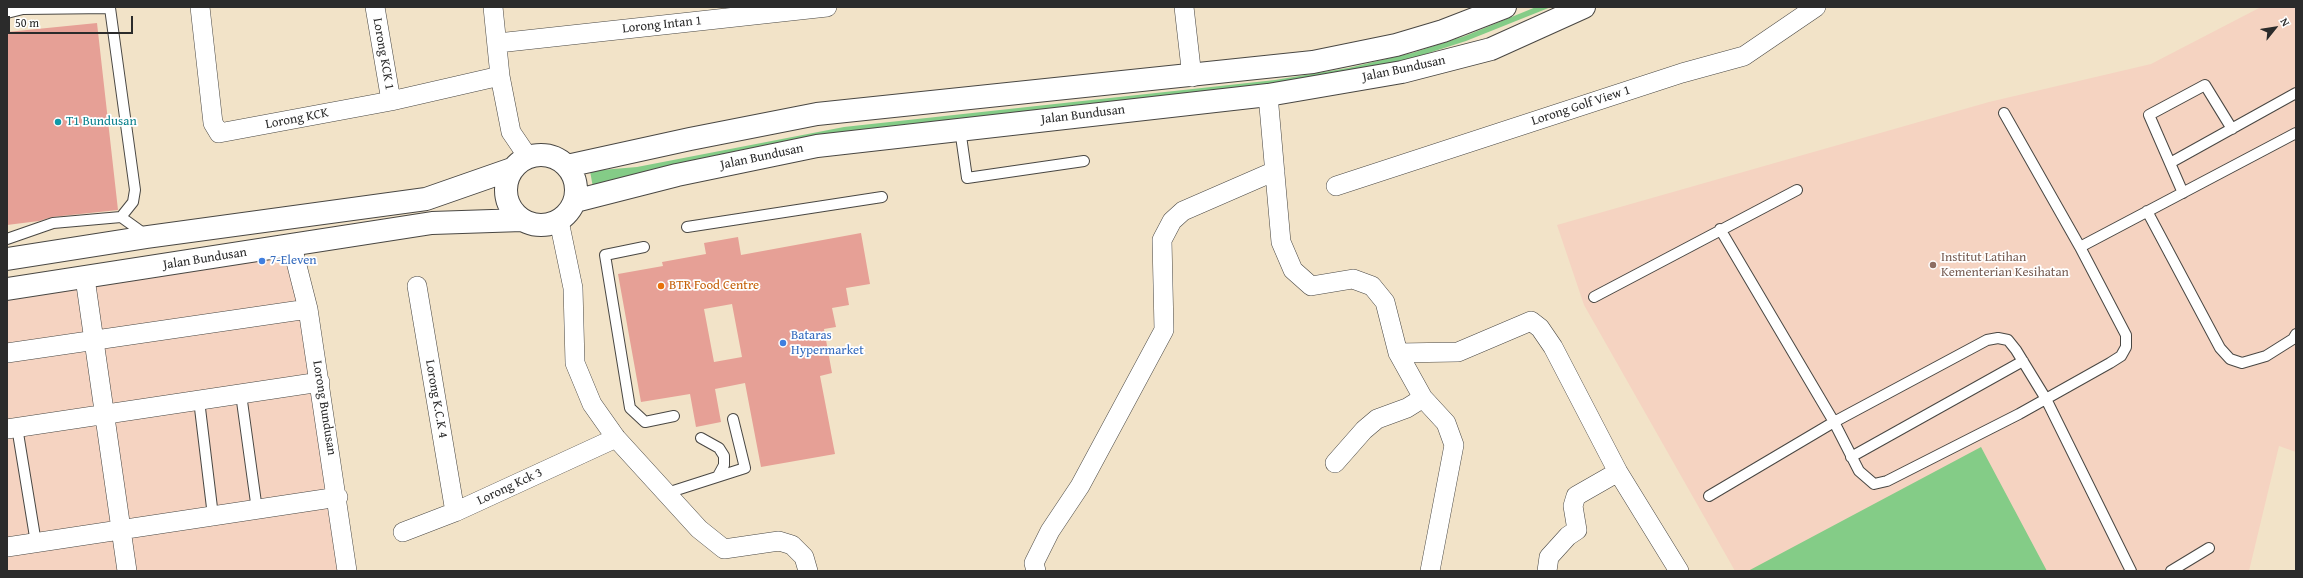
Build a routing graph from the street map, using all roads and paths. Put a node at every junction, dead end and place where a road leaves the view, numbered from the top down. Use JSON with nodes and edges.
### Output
{"nodes":[{"id":1,"x":110,"y":7,"type":"edge"},
{"id":2,"x":200,"y":7,"type":"edge"},
{"id":3,"x":375,"y":7,"type":"edge"},
{"id":4,"x":493,"y":7,"type":"edge"},
{"id":5,"x":827,"y":7,"type":"edge"},
{"id":6,"x":1184,"y":7,"type":"edge"},
{"id":7,"x":1584,"y":7,"type":"edge"},
{"id":8,"x":1816,"y":7,"type":"edge"},
{"id":9,"x":23,"y":8,"type":"edge"},
{"id":10,"x":1497,"y":9,"type":"edge"},
{"id":11,"x":7,"y":13,"type":"edge"},
{"id":12,"x":498,"y":43,"type":"junction"},
{"id":13,"x":500,"y":76,"type":"junction"},
{"id":14,"x":1192,"y":76,"type":"junction"},
{"id":15,"x":2296,"y":94,"type":"edge"},
{"id":16,"x":1268,"y":95,"type":"junction"},
{"id":17,"x":391,"y":101,"type":"junction"},
{"id":18,"x":2004,"y":113,"type":"dead end"},
{"id":19,"x":960,"y":129,"type":"junction"},
{"id":20,"x":2232,"y":129,"type":"junction"},
{"id":21,"x":2296,"y":133,"type":"edge"},
{"id":22,"x":1084,"y":161,"type":"dead end"},
{"id":23,"x":520,"y":163,"type":"junction"},
{"id":24,"x":2170,"y":163,"type":"junction"},
{"id":25,"x":567,"y":166,"type":"junction"},
{"id":26,"x":1275,"y":171,"type":"junction"},
{"id":27,"x":1336,"y":186,"type":"dead end"},
{"id":28,"x":1797,"y":190,"type":"dead end"},
{"id":29,"x":2183,"y":193,"type":"junction"},
{"id":30,"x":882,"y":197,"type":"dead end"},
{"id":31,"x":575,"y":201,"type":"junction"},
{"id":32,"x":2148,"y":211,"type":"junction"},
{"id":33,"x":121,"y":217,"type":"junction"},
{"id":34,"x":522,"y":220,"type":"junction"},
{"id":35,"x":559,"y":221,"type":"junction"},
{"id":36,"x":687,"y":227,"type":"dead end"},
{"id":37,"x":1720,"y":230,"type":"junction"},
{"id":38,"x":147,"y":236,"type":"junction"},
{"id":39,"x":7,"y":240,"type":"edge"},
{"id":40,"x":292,"y":246,"type":"junction"},
{"id":41,"x":644,"y":247,"type":"dead end"},
{"id":42,"x":2080,"y":247,"type":"junction"},
{"id":43,"x":7,"y":259,"type":"edge"},
{"id":44,"x":85,"y":278,"type":"junction"},
{"id":45,"x":417,"y":286,"type":"dead end"},
{"id":46,"x":7,"y":289,"type":"edge"},
{"id":47,"x":1594,"y":297,"type":"dead end"},
{"id":48,"x":308,"y":309,"type":"junction"},
{"id":49,"x":2295,"y":338,"type":"edge"},
{"id":50,"x":93,"y":340,"type":"junction"},
{"id":51,"x":7,"y":353,"type":"edge"},
{"id":52,"x":1398,"y":354,"type":"junction"},
{"id":53,"x":2023,"y":361,"type":"junction"},
{"id":54,"x":320,"y":382,"type":"junction"},
{"id":55,"x":241,"y":394,"type":"junction"},
{"id":56,"x":1423,"y":398,"type":"junction"},
{"id":57,"x":2046,"y":399,"type":"junction"},
{"id":58,"x":199,"y":400,"type":"junction"},
{"id":59,"x":104,"y":414,"type":"junction"},
{"id":60,"x":674,"y":416,"type":"dead end"},
{"id":61,"x":734,"y":419,"type":"dead end"},
{"id":62,"x":1834,"y":422,"type":"junction"},
{"id":63,"x":12,"y":428,"type":"edge"},
{"id":64,"x":616,"y":438,"type":"junction"},
{"id":65,"x":701,"y":438,"type":"dead end"},
{"id":66,"x":1851,"y":457,"type":"junction"},
{"id":67,"x":1335,"y":463,"type":"dead end"},
{"id":68,"x":1618,"y":472,"type":"junction"},
{"id":69,"x":718,"y":476,"type":"junction"},
{"id":70,"x":667,"y":492,"type":"junction"},
{"id":71,"x":1709,"y":496,"type":"dead end"},
{"id":72,"x":338,"y":497,"type":"junction"},
{"id":73,"x":257,"y":510,"type":"junction"},
{"id":74,"x":455,"y":512,"type":"junction"},
{"id":75,"x":213,"y":516,"type":"junction"},
{"id":76,"x":121,"y":530,"type":"junction"},
{"id":77,"x":403,"y":532,"type":"dead end"},
{"id":78,"x":36,"y":543,"type":"junction"},
{"id":79,"x":7,"y":547,"type":"edge"},
{"id":80,"x":2209,"y":548,"type":"dead end"},
{"id":81,"x":127,"y":571,"type":"edge"},
{"id":82,"x":347,"y":571,"type":"edge"},
{"id":83,"x":808,"y":571,"type":"edge"},
{"id":84,"x":1036,"y":571,"type":"edge"},
{"id":85,"x":1430,"y":571,"type":"edge"},
{"id":86,"x":1548,"y":571,"type":"edge"},
{"id":87,"x":1679,"y":571,"type":"edge"},
{"id":88,"x":2131,"y":571,"type":"edge"},
{"id":89,"x":2171,"y":571,"type":"edge"}],
"edges":[{"from":1,"to":9,"type":"lane"},
{"from":1,"to":33,"type":"lane"},
{"from":2,"to":17,"type":"street","name":"Lorong KCK"},
{"from":3,"to":17,"type":"street","name":"Lorong KCK 1"},
{"from":4,"to":12,"type":"street"},
{"from":5,"to":12,"type":"street","name":"Lorong Intan 1"},
{"from":6,"to":14,"type":"street"},
{"from":7,"to":16,"type":"main road","name":"Jalan Bundusan"},
{"from":8,"to":27,"type":"street","name":"Lorong Golf View 1"},
{"from":9,"to":11,"type":"lane"},
{"from":10,"to":14,"type":"main road","name":"Jalan Bundusan"},
{"from":12,"to":13,"type":"street"},
{"from":13,"to":17,"type":"street","name":"Lorong KCK"},
{"from":13,"to":23,"type":"street"},
{"from":14,"to":25,"type":"main road","name":"Jalan Bundusan"},
{"from":15,"to":20,"type":"lane"},
{"from":16,"to":19,"type":"main road","name":"Jalan Bundusan"},
{"from":16,"to":26,"type":"street"},
{"from":18,"to":42,"type":"lane"},
{"from":19,"to":22,"type":"lane"},
{"from":19,"to":31,"type":"main road","name":"Jalan Bundusan"},
{"from":20,"to":24,"type":"lane"},
{"from":20,"to":24,"type":"lane"},
{"from":21,"to":29,"type":"lane"},
{"from":23,"to":25,"type":"main road"},
{"from":23,"to":34,"type":"main road"},
{"from":23,"to":38,"type":"main road"},
{"from":24,"to":29,"type":"lane"},
{"from":25,"to":31,"type":"main road"},
{"from":26,"to":52,"type":"street"},
{"from":26,"to":84,"type":"street"},
{"from":28,"to":37,"type":"lane"},
{"from":29,"to":32,"type":"lane"},
{"from":30,"to":36,"type":"lane"},
{"from":31,"to":35,"type":"main road"},
{"from":32,"to":42,"type":"lane"},
{"from":32,"to":49,"type":"lane"},
{"from":33,"to":38,"type":"lane"},
{"from":33,"to":39,"type":"lane"},
{"from":34,"to":35,"type":"main road"},
{"from":34,"to":40,"type":"main road","name":"Jalan Bundusan"},
{"from":35,"to":64,"type":"street"},
{"from":37,"to":47,"type":"lane"},
{"from":37,"to":62,"type":"lane"},
{"from":38,"to":43,"type":"main road"},
{"from":40,"to":44,"type":"main road","name":"Jalan Bundusan"},
{"from":40,"to":48,"type":"street","name":"Lorong Bundusan"},
{"from":41,"to":60,"type":"lane"},
{"from":42,"to":57,"type":"lane"},
{"from":44,"to":46,"type":"main road","name":"Jalan Bundusan"},
{"from":44,"to":50,"type":"street"},
{"from":45,"to":74,"type":"street","name":"Lorong K.C.K 4"},
{"from":48,"to":50,"type":"street"},
{"from":48,"to":54,"type":"street","name":"Lorong Bundusan"},
{"from":50,"to":51,"type":"street"},
{"from":50,"to":59,"type":"street"},
{"from":52,"to":56,"type":"street"},
{"from":52,"to":68,"type":"street"},
{"from":53,"to":57,"type":"lane"},
{"from":53,"to":62,"type":"lane"},
{"from":53,"to":66,"type":"lane"},
{"from":54,"to":55,"type":"street"},
{"from":54,"to":72,"type":"street","name":"Lorong Bundusan"},
{"from":55,"to":58,"type":"street"},
{"from":55,"to":73,"type":"lane"},
{"from":56,"to":67,"type":"street"},
{"from":56,"to":85,"type":"street"},
{"from":57,"to":66,"type":"lane"},
{"from":57,"to":88,"type":"lane"},
{"from":58,"to":59,"type":"street"},
{"from":58,"to":75,"type":"lane"},
{"from":59,"to":63,"type":"street"},
{"from":59,"to":76,"type":"street"},
{"from":61,"to":69,"type":"lane"},
{"from":62,"to":66,"type":"lane"},
{"from":62,"to":71,"type":"lane"},
{"from":63,"to":78,"type":"lane"},
{"from":64,"to":70,"type":"street"},
{"from":64,"to":74,"type":"street","name":"Lorong Kck 3"},
{"from":65,"to":69,"type":"lane"},
{"from":68,"to":86,"type":"street"},
{"from":68,"to":87,"type":"street"},
{"from":69,"to":70,"type":"lane"},
{"from":70,"to":83,"type":"street"},
{"from":72,"to":73,"type":"street"},
{"from":72,"to":82,"type":"street","name":"Lorong Bundusan"},
{"from":73,"to":75,"type":"street"},
{"from":74,"to":77,"type":"street","name":"Lorong Kck 3"},
{"from":75,"to":76,"type":"street"},
{"from":76,"to":78,"type":"street"},
{"from":76,"to":81,"type":"street"},
{"from":78,"to":79,"type":"street"},
{"from":80,"to":89,"type":"lane"}]}
